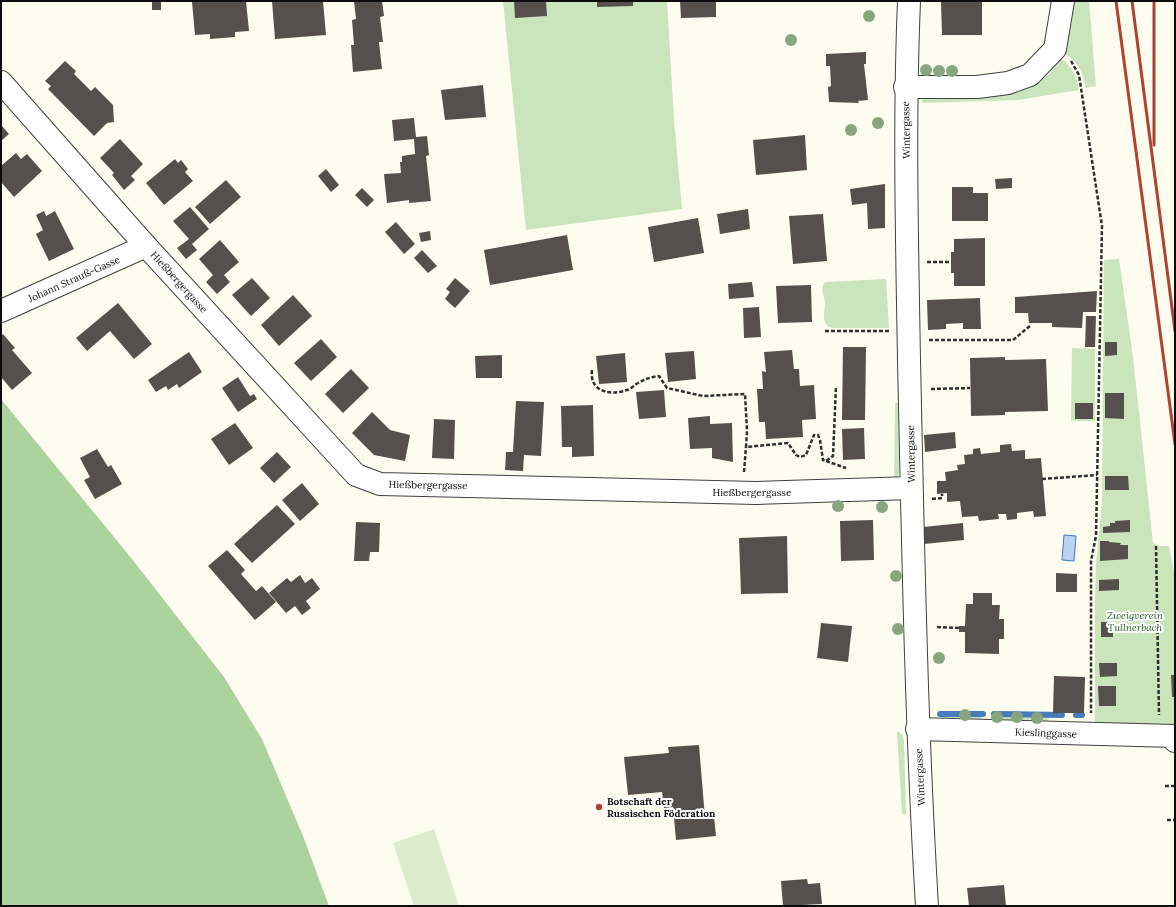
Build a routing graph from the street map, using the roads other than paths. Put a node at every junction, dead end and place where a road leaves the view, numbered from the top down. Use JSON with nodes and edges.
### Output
{"nodes":[{"id":1,"x":909,"y":1,"type":"edge"},
{"id":2,"x":1063,"y":1,"type":"edge"},
{"id":3,"x":1,"y":82,"type":"edge"},
{"id":4,"x":905,"y":87,"type":"junction"},
{"id":5,"x":146,"y":246,"type":"junction"},
{"id":6,"x":1,"y":311,"type":"edge"},
{"id":7,"x":911,"y":488,"type":"junction"},
{"id":8,"x":917,"y":729,"type":"junction"},
{"id":9,"x":1170,"y":737,"type":"edge"},
{"id":10,"x":927,"y":906,"type":"edge"}],
"edges":[{"from":1,"to":4,"type":"street","name":"Wintergasse"},
{"from":2,"to":4,"type":"street"},
{"from":3,"to":5,"type":"street","name":"Hießbergergasse"},
{"from":4,"to":7,"type":"street","name":"Wintergasse"},
{"from":5,"to":6,"type":"street","name":"Johann Strauß-Gasse"},
{"from":5,"to":7,"type":"street","name":"Hießbergergasse"},
{"from":7,"to":8,"type":"street","name":"Wintergasse"},
{"from":8,"to":9,"type":"street","name":"Kieslinggasse"},
{"from":8,"to":10,"type":"street","name":"Wintergasse"}]}
